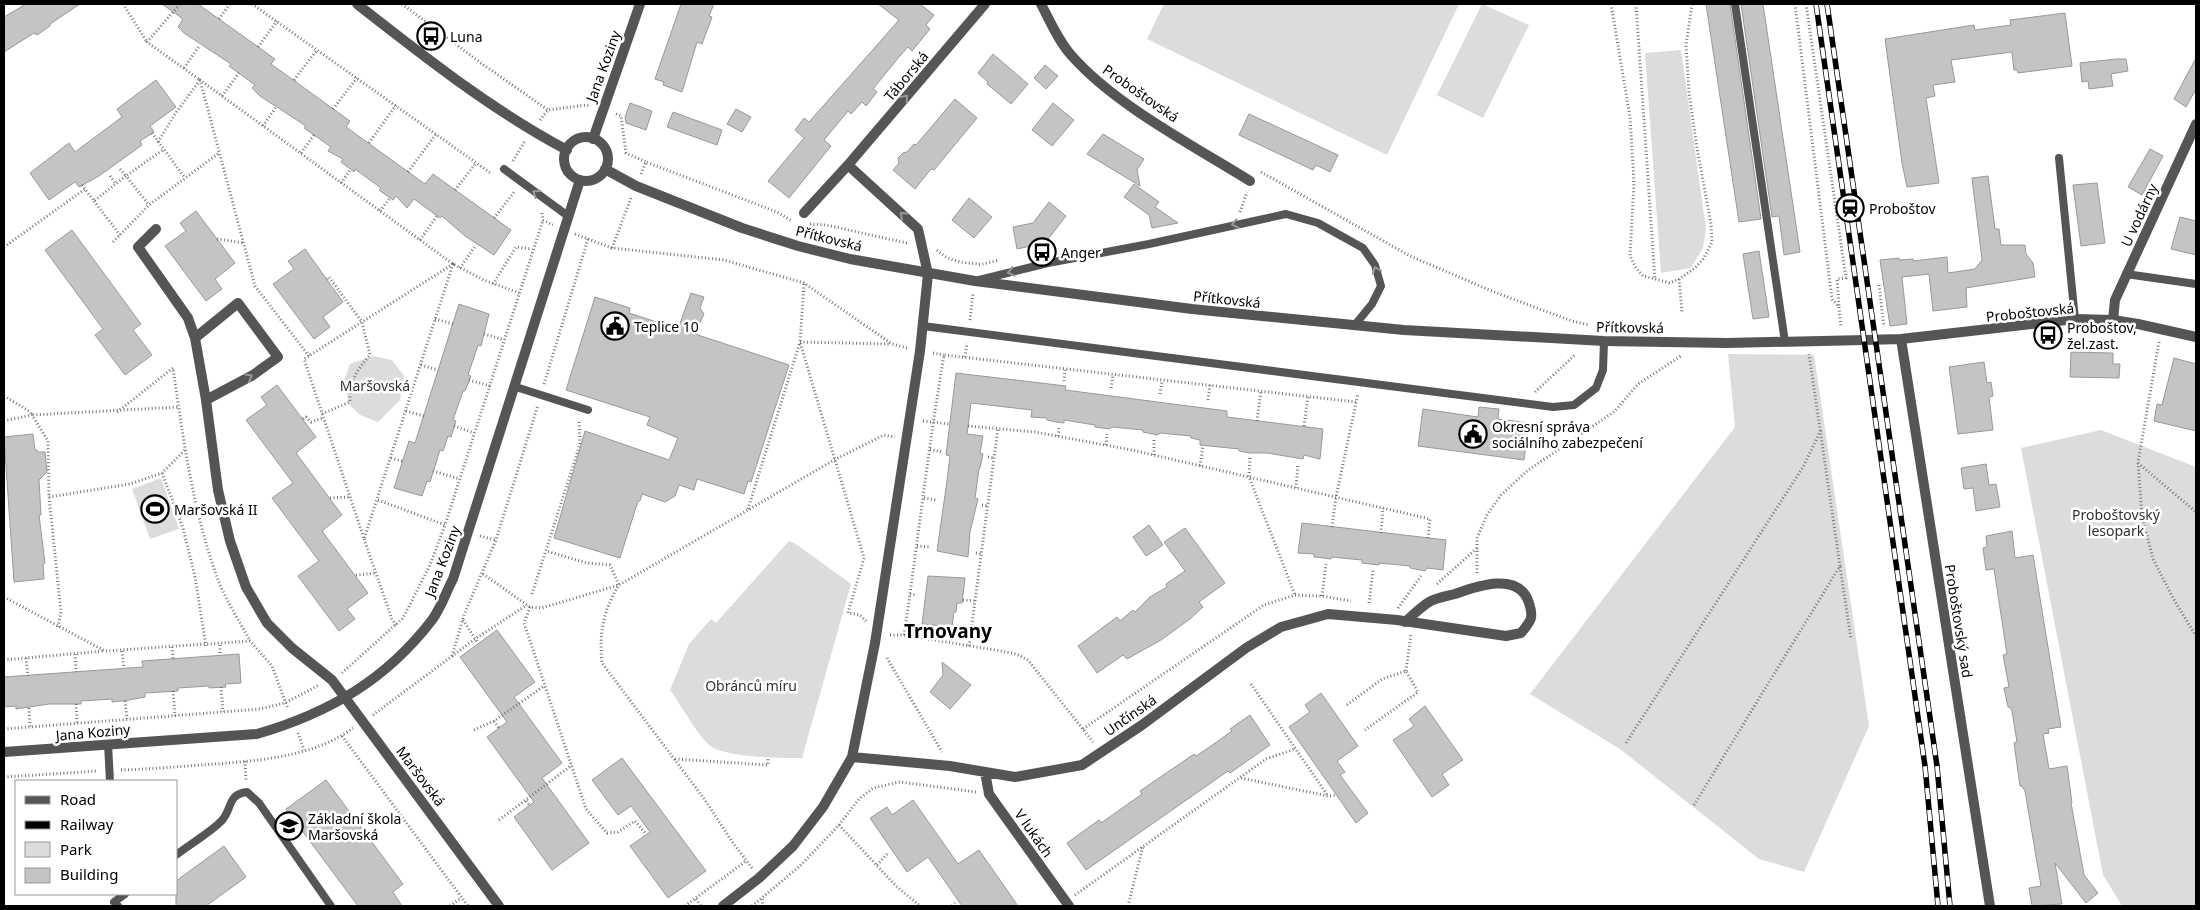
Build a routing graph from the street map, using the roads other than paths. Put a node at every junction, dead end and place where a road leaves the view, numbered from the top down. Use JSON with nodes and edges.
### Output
{"nodes":[{"id":1,"x":357,"y":4,"type":"edge"},
{"id":2,"x":985,"y":4,"type":"edge"},
{"id":3,"x":1041,"y":4,"type":"edge"},
{"id":4,"x":1735,"y":4,"type":"edge"},
{"id":5,"x":638,"y":5,"type":"edge"},
{"id":6,"x":2196,"y":124,"type":"edge"},
{"id":7,"x":593,"y":138,"type":"junction"},
{"id":8,"x":567,"y":150,"type":"junction"},
{"id":9,"x":2059,"y":158,"type":"dead end"},
{"id":10,"x":848,"y":165,"type":"junction"},
{"id":11,"x":506,"y":170,"type":"road end"},
{"id":12,"x":605,"y":170,"type":"junction"},
{"id":13,"x":580,"y":180,"type":"junction"},
{"id":14,"x":1250,"y":181,"type":"road end"},
{"id":15,"x":568,"y":216,"type":"junction"},
{"id":16,"x":804,"y":218,"type":"road end"},
{"id":17,"x":156,"y":229,"type":"dead end"},
{"id":18,"x":928,"y":274,"type":"junction"},
{"id":19,"x":2126,"y":274,"type":"junction"},
{"id":20,"x":975,"y":281,"type":"junction"},
{"id":21,"x":2196,"y":284,"type":"edge"},
{"id":22,"x":2075,"y":319,"type":"junction"},
{"id":23,"x":2113,"y":320,"type":"junction"},
{"id":24,"x":923,"y":326,"type":"junction"},
{"id":25,"x":1354,"y":326,"type":"junction"},
{"id":26,"x":2196,"y":337,"type":"edge"},
{"id":27,"x":195,"y":338,"type":"junction"},
{"id":28,"x":1901,"y":339,"type":"junction"},
{"id":29,"x":1865,"y":340,"type":"joint"},
{"id":30,"x":1608,"y":341,"type":"junction"},
{"id":31,"x":1785,"y":342,"type":"junction"},
{"id":32,"x":516,"y":387,"type":"junction"},
{"id":33,"x":206,"y":400,"type":"junction"},
{"id":34,"x":588,"y":410,"type":"dead end"},
{"id":35,"x":1405,"y":622,"type":"junction"},
{"id":36,"x":345,"y":698,"type":"junction"},
{"id":37,"x":108,"y":744,"type":"junction"},
{"id":38,"x":4,"y":752,"type":"edge"},
{"id":39,"x":852,"y":757,"type":"junction"},
{"id":40,"x":985,"y":772,"type":"junction"},
{"id":41,"x":110,"y":780,"type":"edge"},
{"id":42,"x":178,"y":854,"type":"edge"},
{"id":43,"x":124,"y":895,"type":"edge"},
{"id":44,"x":1067,"y":904,"type":"edge"},
{"id":45,"x":118,"y":906,"type":"edge"},
{"id":46,"x":331,"y":906,"type":"edge"},
{"id":47,"x":499,"y":906,"type":"edge"},
{"id":48,"x":723,"y":906,"type":"edge"},
{"id":49,"x":1990,"y":906,"type":"edge"}],
"edges":[{"from":1,"to":8,"type":"street"},
{"from":10,"to":2,"type":"street","name":"Táborská","one_way":true},
{"from":3,"to":14,"type":"street","name":"Proboštovská"},
{"from":4,"to":31,"type":"lane"},
{"from":5,"to":7,"type":"street","name":"Jana Koziny"},
{"from":6,"to":19,"type":"street","name":"U vodárny"},
{"from":7,"to":8,"type":"street"},
{"from":7,"to":12,"type":"street"},
{"from":8,"to":13,"type":"street"},
{"from":9,"to":22,"type":"lane"},
{"from":10,"to":16,"type":"street","name":"Táborská"},
{"from":18,"to":10,"type":"street","one_way":true},
{"from":15,"to":11,"type":"lane","one_way":true},
{"from":12,"to":13,"type":"street"},
{"from":12,"to":18,"type":"street","name":"Přítkovská"},
{"from":13,"to":15,"type":"street","name":"Jana Koziny"},
{"from":15,"to":32,"type":"street","name":"Jana Koziny"},
{"from":17,"to":27,"type":"street","name":"Maršovská"},
{"from":18,"to":20,"type":"street","name":"Přítkovská"},
{"from":18,"to":24,"type":"street"},
{"from":19,"to":21,"type":"lane"},
{"from":19,"to":23,"type":"street","name":"U vodárny"},
{"from":20,"to":25,"type":"street","name":"Přítkovská"},
{"from":25,"to":20,"type":"lane","one_way":true},
{"from":22,"to":23,"type":"street","name":"Proboštovská"},
{"from":22,"to":28,"type":"street","name":"Proboštovská"},
{"from":23,"to":26,"type":"street","name":"Proboštovská"},
{"from":24,"to":30,"type":"lane"},
{"from":24,"to":39,"type":"street"},
{"from":25,"to":30,"type":"street","name":"Přítkovská"},
{"from":27,"to":33,"type":"street","name":"Maršovská"},
{"from":33,"to":27,"type":"street","one_way":true},
{"from":28,"to":29,"type":"street","name":"Proboštovská"},
{"from":28,"to":49,"type":"street","name":"Proboštovský sad"},
{"from":29,"to":31,"type":"street","name":"Přítkovská"},
{"from":30,"to":31,"type":"street","name":"Přítkovská"},
{"from":32,"to":34,"type":"lane"},
{"from":32,"to":36,"type":"street","name":"Jana Koziny"},
{"from":33,"to":36,"type":"street","name":"Maršovská"},
{"from":35,"to":35,"type":"street","name":"Unčínská"},
{"from":35,"to":40,"type":"street","name":"Unčínská"},
{"from":36,"to":37,"type":"street","name":"Jana Koziny"},
{"from":36,"to":47,"type":"street","name":"Maršovská"},
{"from":37,"to":38,"type":"street","name":"Jana Koziny"},
{"from":37,"to":41,"type":"lane"},
{"from":39,"to":40,"type":"street","name":"Unčínská"},
{"from":39,"to":48,"type":"street"},
{"from":40,"to":44,"type":"street","name":"V lukách"},
{"from":42,"to":46,"type":"lane"},
{"from":43,"to":45,"type":"lane"}]}
